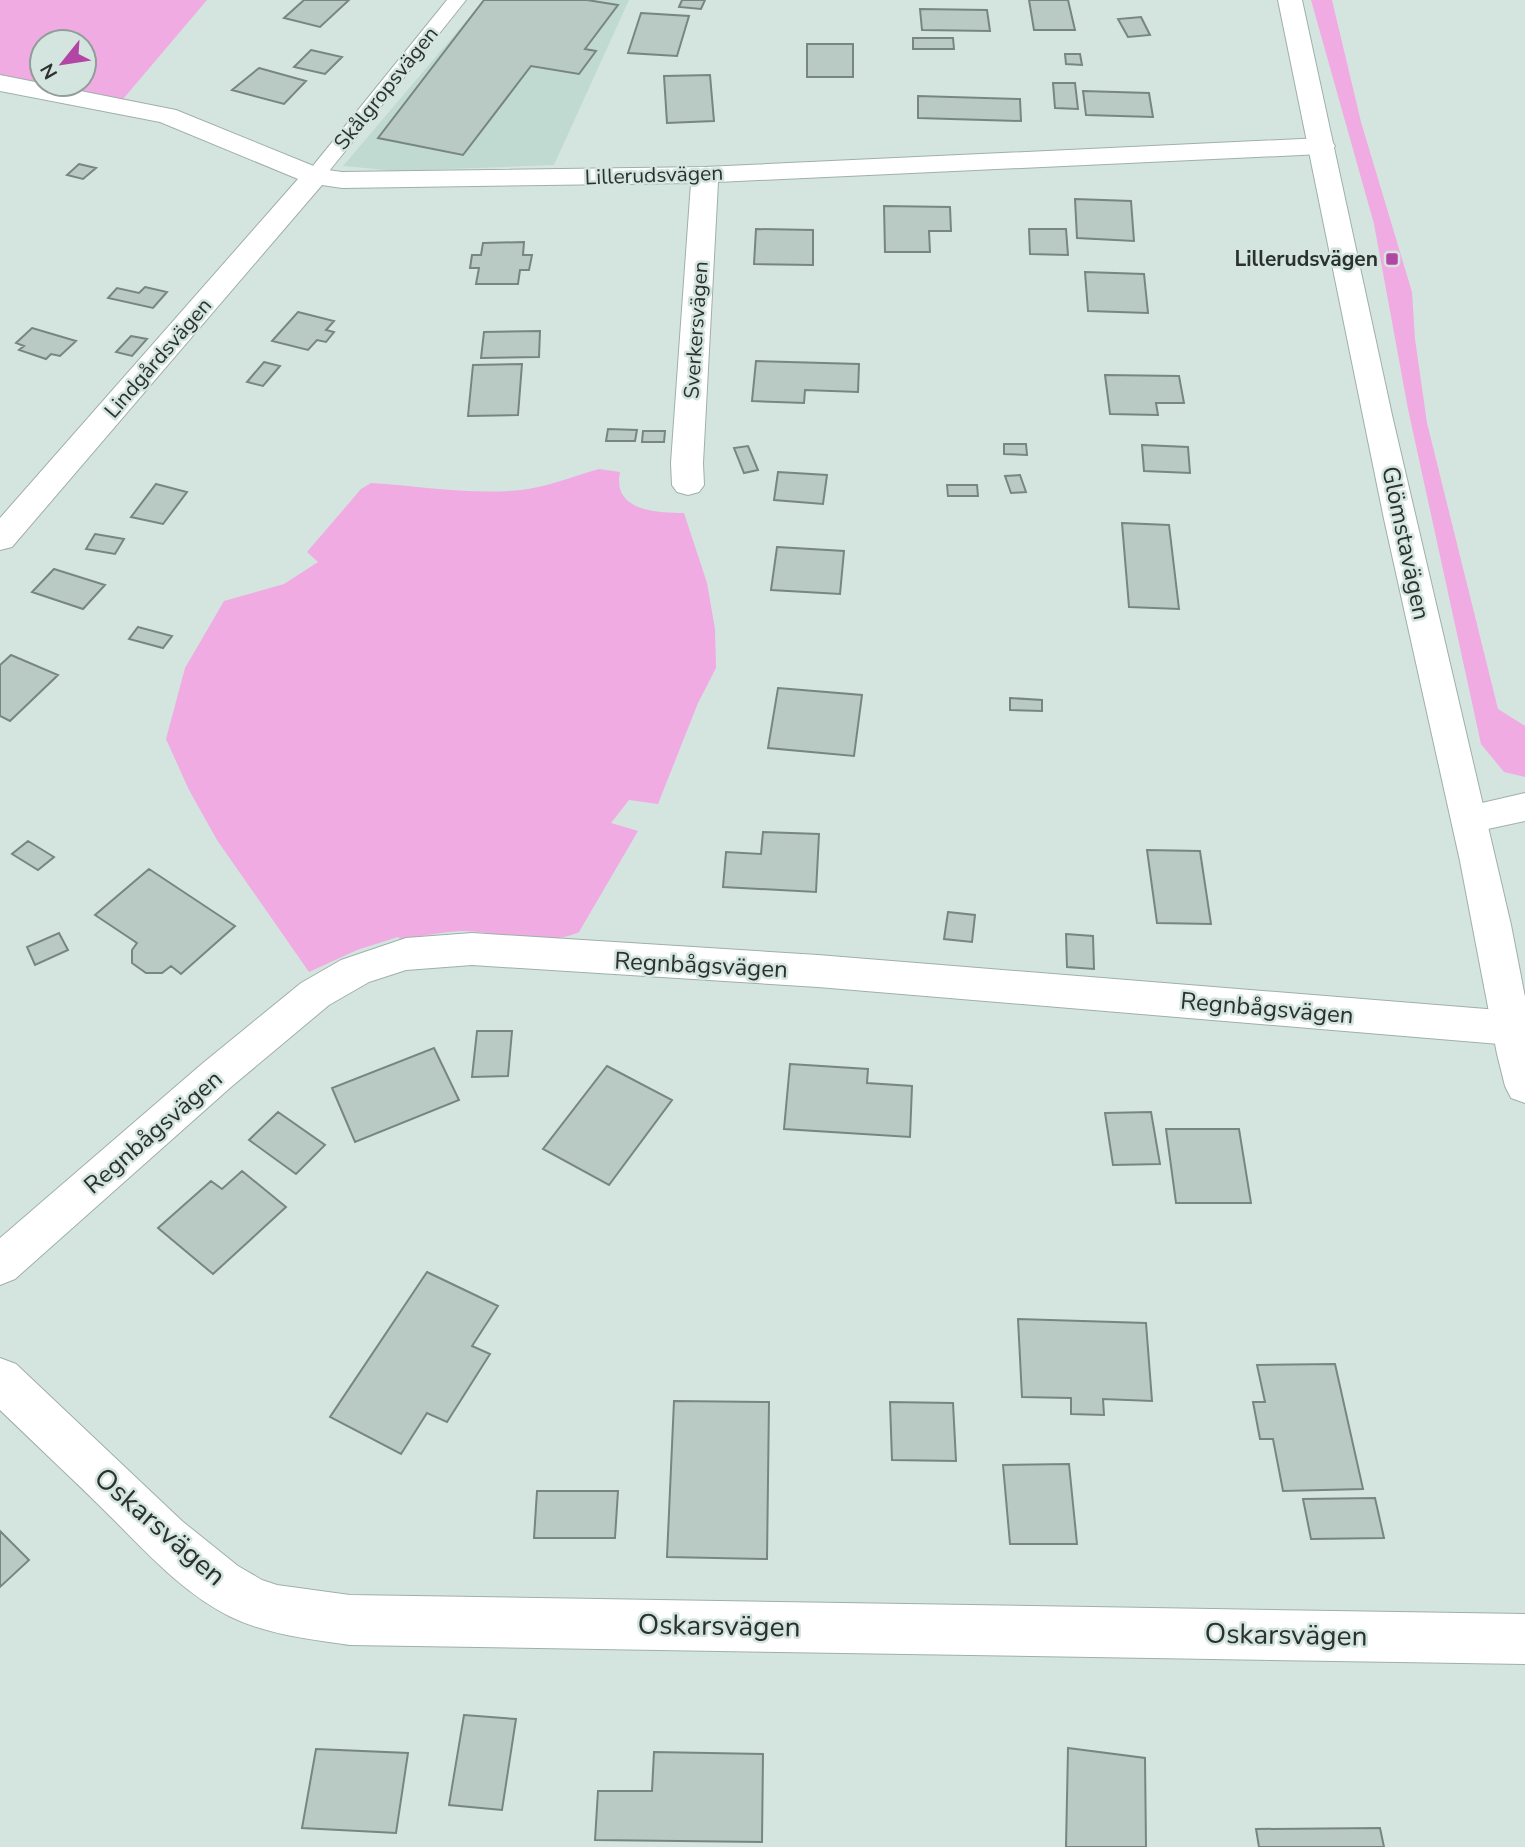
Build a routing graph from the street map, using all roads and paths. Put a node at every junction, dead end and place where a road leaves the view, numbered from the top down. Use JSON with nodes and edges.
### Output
{"nodes":[{"id":1,"x":457,"y":0,"type":"edge"},
{"id":2,"x":1290,"y":0,"type":"edge"},
{"id":3,"x":0,"y":83,"type":"edge"},
{"id":4,"x":1322,"y":146,"type":"junction"},
{"id":5,"x":705,"y":175,"type":"junction"},
{"id":6,"x":315,"y":176,"type":"junction"},
{"id":7,"x":688,"y":485,"type":"dead end"},
{"id":8,"x":0,"y":539,"type":"edge"},
{"id":9,"x":1525,"y":807,"type":"edge"},
{"id":10,"x":1469,"y":819,"type":"junction"},
{"id":11,"x":1511,"y":1028,"type":"junction"},
{"id":12,"x":1525,"y":1086,"type":"edge"},
{"id":13,"x":0,"y":1265,"type":"edge"},
{"id":14,"x":0,"y":1379,"type":"edge"},
{"id":15,"x":1525,"y":1639,"type":"edge"}],
"edges":[{"from":1,"to":6,"type":"lane","name":"Skålgropsvägen"},
{"from":2,"to":4,"type":"street","name":"Glömstavägen"},
{"from":3,"to":6,"type":"street","name":"Lillerudsvägen"},
{"from":4,"to":5,"type":"street","name":"Lillerudsvägen"},
{"from":4,"to":10,"type":"street","name":"Glömstavägen"},
{"from":5,"to":6,"type":"street","name":"Lillerudsvägen"},
{"from":5,"to":7,"type":"street","name":"Sverkersvägen"},
{"from":6,"to":8,"type":"street","name":"Lindgårdsvägen"},
{"from":9,"to":10,"type":"street"},
{"from":10,"to":11,"type":"street","name":"Glömstavägen"},
{"from":11,"to":12,"type":"street","name":"Glömstavägen"},
{"from":11,"to":13,"type":"street","name":"Regnbågsvägen"},
{"from":14,"to":15,"type":"street","name":"Oskarsvägen"}]}
